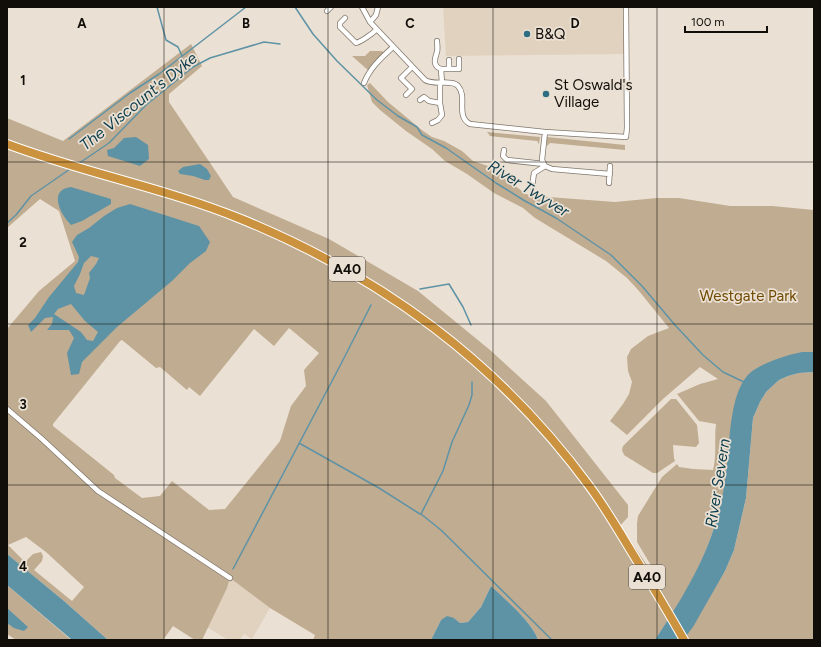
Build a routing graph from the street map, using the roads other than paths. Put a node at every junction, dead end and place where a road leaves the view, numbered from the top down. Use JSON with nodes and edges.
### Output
{"nodes":[{"id":1,"x":331,"y":7,"type":"edge"},
{"id":2,"x":362,"y":7,"type":"edge"},
{"id":3,"x":378,"y":7,"type":"edge"},
{"id":4,"x":626,"y":7,"type":"edge"},
{"id":5,"x":327,"y":11,"type":"dead end"},
{"id":6,"x":345,"y":18,"type":"dead end"},
{"id":7,"x":370,"y":22,"type":"junction"},
{"id":8,"x":376,"y":30,"type":"junction"},
{"id":9,"x":437,"y":41,"type":"dead end"},
{"id":10,"x":393,"y":47,"type":"junction"},
{"id":11,"x":459,"y":59,"type":"dead end"},
{"id":12,"x":449,"y":60,"type":"dead end"},
{"id":13,"x":412,"y":67,"type":"junction"},
{"id":14,"x":441,"y":69,"type":"junction"},
{"id":15,"x":449,"y":69,"type":"junction"},
{"id":16,"x":364,"y":83,"type":"dead end"},
{"id":17,"x":441,"y":83,"type":"junction"},
{"id":18,"x":406,"y":95,"type":"dead end"},
{"id":19,"x":420,"y":100,"type":"dead end"},
{"id":20,"x":440,"y":103,"type":"junction"},
{"id":21,"x":432,"y":123,"type":"dead end"},
{"id":22,"x":545,"y":132,"type":"junction"},
{"id":23,"x":7,"y":144,"type":"edge"},
{"id":24,"x":504,"y":150,"type":"dead end"},
{"id":25,"x":544,"y":165,"type":"junction"},
{"id":26,"x":610,"y":166,"type":"dead end"},
{"id":27,"x":610,"y":174,"type":"junction"},
{"id":28,"x":609,"y":183,"type":"dead end"},
{"id":29,"x":532,"y":187,"type":"dead end"},
{"id":30,"x":7,"y":409,"type":"edge"},
{"id":31,"x":230,"y":578,"type":"dead end"},
{"id":32,"x":684,"y":640,"type":"edge"}],
"edges":[{"from":1,"to":5,"type":"street"},
{"from":2,"to":7,"type":"street"},
{"from":3,"to":7,"type":"street"},
{"from":4,"to":22,"type":"street"},
{"from":6,"to":8,"type":"street"},
{"from":7,"to":8,"type":"street"},
{"from":8,"to":10,"type":"street"},
{"from":9,"to":14,"type":"street"},
{"from":10,"to":13,"type":"street"},
{"from":10,"to":16,"type":"street"},
{"from":11,"to":15,"type":"street"},
{"from":12,"to":15,"type":"street"},
{"from":13,"to":17,"type":"street"},
{"from":13,"to":18,"type":"street"},
{"from":14,"to":15,"type":"street"},
{"from":14,"to":17,"type":"street"},
{"from":17,"to":20,"type":"street"},
{"from":17,"to":22,"type":"street"},
{"from":19,"to":20,"type":"street"},
{"from":20,"to":21,"type":"street"},
{"from":22,"to":25,"type":"street"},
{"from":23,"to":32,"type":"highway","number":"A40"},
{"from":24,"to":25,"type":"street"},
{"from":25,"to":27,"type":"street"},
{"from":25,"to":29,"type":"street"},
{"from":26,"to":27,"type":"street"},
{"from":27,"to":28,"type":"street"},
{"from":30,"to":31,"type":"street"}]}
